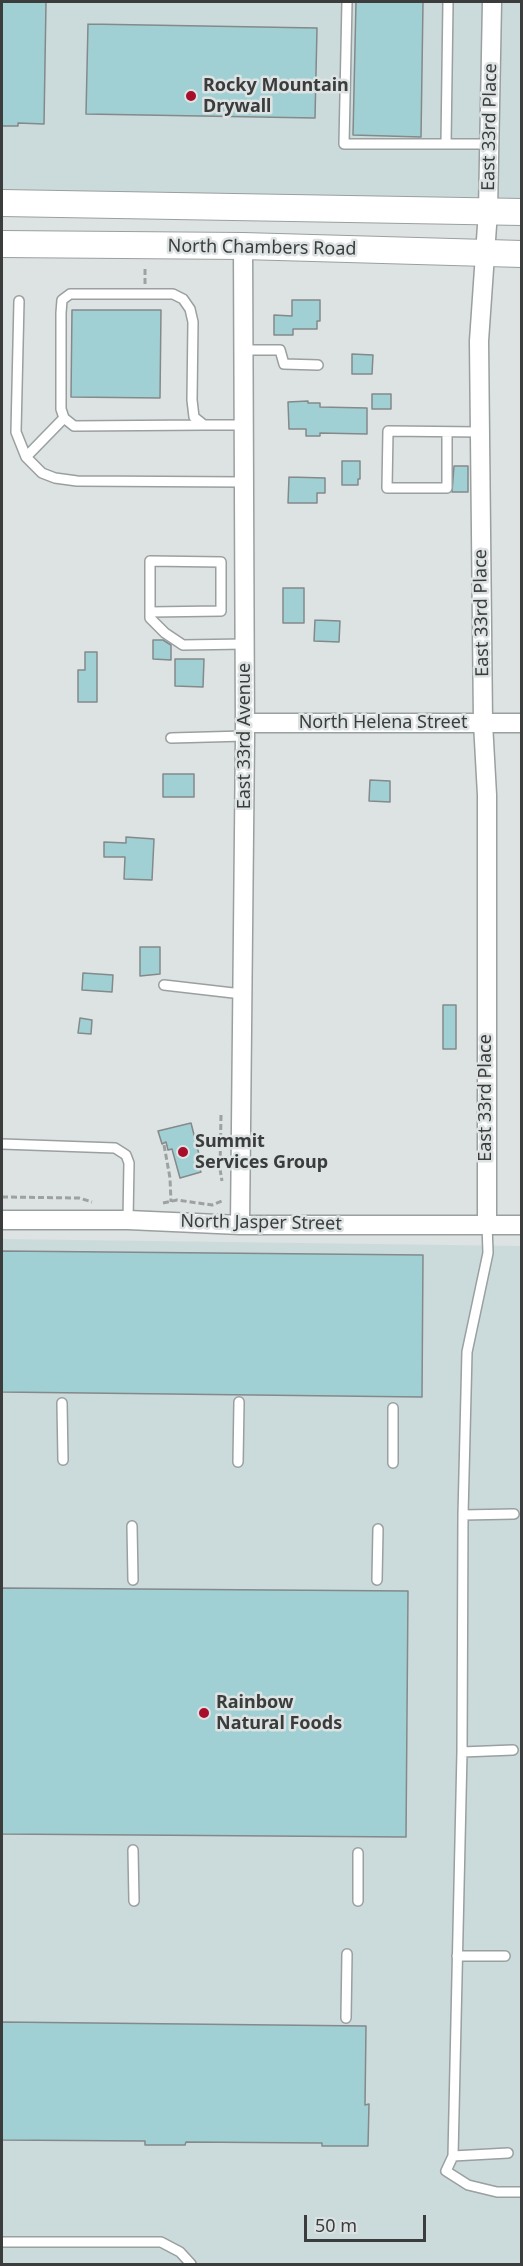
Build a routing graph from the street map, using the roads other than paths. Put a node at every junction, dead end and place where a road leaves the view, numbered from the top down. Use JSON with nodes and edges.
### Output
{"nodes":[{"id":1,"x":346,"y":2,"type":"edge"},
{"id":2,"x":448,"y":2,"type":"edge"},
{"id":3,"x":492,"y":2,"type":"edge"},
{"id":4,"x":446,"y":144,"type":"junction"},
{"id":5,"x":489,"y":144,"type":"junction"},
{"id":6,"x":2,"y":203,"type":"edge"},
{"id":7,"x":488,"y":211,"type":"junction"},
{"id":8,"x":522,"y":212,"type":"edge"},
{"id":9,"x":2,"y":244,"type":"edge"},
{"id":10,"x":243,"y":246,"type":"junction"},
{"id":11,"x":484,"y":254,"type":"junction"},
{"id":12,"x":522,"y":254,"type":"edge"},
{"id":13,"x":19,"y":302,"type":"dead end"},
{"id":14,"x":243,"y":350,"type":"junction"},
{"id":15,"x":318,"y":365,"type":"dead end"},
{"id":16,"x":64,"y":418,"type":"junction"},
{"id":17,"x":204,"y":425,"type":"junction"},
{"id":18,"x":244,"y":425,"type":"junction"},
{"id":19,"x":447,"y":432,"type":"junction"},
{"id":20,"x":480,"y":432,"type":"junction"},
{"id":21,"x":26,"y":457,"type":"junction"},
{"id":22,"x":244,"y":482,"type":"junction"},
{"id":23,"x":150,"y":612,"type":"junction"},
{"id":24,"x":245,"y":644,"type":"junction"},
{"id":25,"x":483,"y":723,"type":"junction"},
{"id":26,"x":522,"y":723,"type":"edge"},
{"id":27,"x":245,"y":730,"type":"junction"},
{"id":28,"x":171,"y":738,"type":"dead end"},
{"id":29,"x":164,"y":985,"type":"dead end"},
{"id":30,"x":242,"y":994,"type":"junction"},
{"id":31,"x":2,"y":1144,"type":"edge"},
{"id":32,"x":2,"y":1220,"type":"edge"},
{"id":33,"x":128,"y":1220,"type":"junction"},
{"id":34,"x":487,"y":1224,"type":"junction"},
{"id":35,"x":522,"y":1224,"type":"edge"},
{"id":36,"x":240,"y":1225,"type":"junction"},
{"id":37,"x":239,"y":1402,"type":"dead end"},
{"id":38,"x":62,"y":1403,"type":"dead end"},
{"id":39,"x":393,"y":1408,"type":"dead end"},
{"id":40,"x":63,"y":1460,"type":"dead end"},
{"id":41,"x":238,"y":1462,"type":"dead end"},
{"id":42,"x":393,"y":1463,"type":"dead end"},
{"id":43,"x":514,"y":1514,"type":"dead end"},
{"id":44,"x":463,"y":1515,"type":"junction"},
{"id":45,"x":132,"y":1526,"type":"dead end"},
{"id":46,"x":378,"y":1529,"type":"dead end"},
{"id":47,"x":133,"y":1580,"type":"dead end"},
{"id":48,"x":377,"y":1580,"type":"dead end"},
{"id":49,"x":513,"y":1750,"type":"dead end"},
{"id":50,"x":462,"y":1752,"type":"junction"},
{"id":51,"x":133,"y":1850,"type":"dead end"},
{"id":52,"x":358,"y":1853,"type":"dead end"},
{"id":53,"x":134,"y":1901,"type":"dead end"},
{"id":54,"x":358,"y":1901,"type":"dead end"},
{"id":55,"x":347,"y":1954,"type":"dead end"},
{"id":56,"x":457,"y":1956,"type":"junction"},
{"id":57,"x":505,"y":1956,"type":"dead end"},
{"id":58,"x":346,"y":2019,"type":"dead end"},
{"id":59,"x":508,"y":2153,"type":"dead end"},
{"id":60,"x":453,"y":2156,"type":"junction"},
{"id":61,"x":522,"y":2192,"type":"edge"},
{"id":62,"x":2,"y":2242,"type":"edge"},
{"id":63,"x":191,"y":2265,"type":"edge"}],
"edges":[{"from":1,"to":4,"type":"lane"},
{"from":2,"to":4,"type":"lane"},
{"from":3,"to":5,"type":"street","name":"East 33rd Place"},
{"from":4,"to":5,"type":"lane"},
{"from":5,"to":7,"type":"street","name":"East 33rd Place"},
{"from":6,"to":7,"type":"main road"},
{"from":7,"to":8,"type":"main road"},
{"from":7,"to":11,"type":"street","name":"East 33rd Place"},
{"from":9,"to":10,"type":"main road","name":"North Chambers Road"},
{"from":10,"to":11,"type":"main road","name":"North Chambers Road"},
{"from":10,"to":14,"type":"street","name":"East 33rd Avenue"},
{"from":11,"to":12,"type":"main road","name":"North Chambers Road"},
{"from":11,"to":20,"type":"street","name":"East 33rd Place"},
{"from":13,"to":21,"type":"lane"},
{"from":14,"to":15,"type":"lane"},
{"from":14,"to":18,"type":"street","name":"East 33rd Avenue"},
{"from":16,"to":17,"type":"lane"},
{"from":16,"to":17,"type":"lane"},
{"from":16,"to":21,"type":"lane"},
{"from":17,"to":18,"type":"lane"},
{"from":18,"to":22,"type":"street","name":"East 33rd Avenue"},
{"from":19,"to":19,"type":"lane"},
{"from":19,"to":20,"type":"lane"},
{"from":20,"to":25,"type":"street","name":"East 33rd Place"},
{"from":21,"to":22,"type":"lane"},
{"from":22,"to":24,"type":"street","name":"East 33rd Avenue"},
{"from":23,"to":23,"type":"lane"},
{"from":23,"to":24,"type":"lane"},
{"from":24,"to":27,"type":"street","name":"East 33rd Avenue"},
{"from":25,"to":26,"type":"street","name":"North Helena Street"},
{"from":25,"to":27,"type":"street","name":"North Helena Street"},
{"from":25,"to":34,"type":"street","name":"East 33rd Place"},
{"from":27,"to":28,"type":"lane"},
{"from":27,"to":30,"type":"street","name":"East 33rd Avenue"},
{"from":29,"to":30,"type":"lane"},
{"from":30,"to":36,"type":"street","name":"East 33rd Avenue"},
{"from":31,"to":33,"type":"lane"},
{"from":32,"to":33,"type":"street","name":"North Jasper Street"},
{"from":33,"to":36,"type":"street","name":"North Jasper Street"},
{"from":34,"to":35,"type":"street","name":"North Jasper Street"},
{"from":34,"to":36,"type":"street","name":"North Jasper Street"},
{"from":34,"to":44,"type":"lane"},
{"from":37,"to":41,"type":"lane"},
{"from":38,"to":40,"type":"lane"},
{"from":39,"to":42,"type":"lane"},
{"from":43,"to":44,"type":"lane"},
{"from":44,"to":50,"type":"lane"},
{"from":45,"to":47,"type":"lane"},
{"from":46,"to":48,"type":"lane"},
{"from":49,"to":50,"type":"lane"},
{"from":50,"to":56,"type":"lane"},
{"from":51,"to":53,"type":"lane"},
{"from":52,"to":54,"type":"lane"},
{"from":55,"to":58,"type":"lane"},
{"from":56,"to":57,"type":"lane"},
{"from":56,"to":60,"type":"lane"},
{"from":59,"to":60,"type":"lane"},
{"from":60,"to":61,"type":"lane"},
{"from":62,"to":63,"type":"lane"}]}
